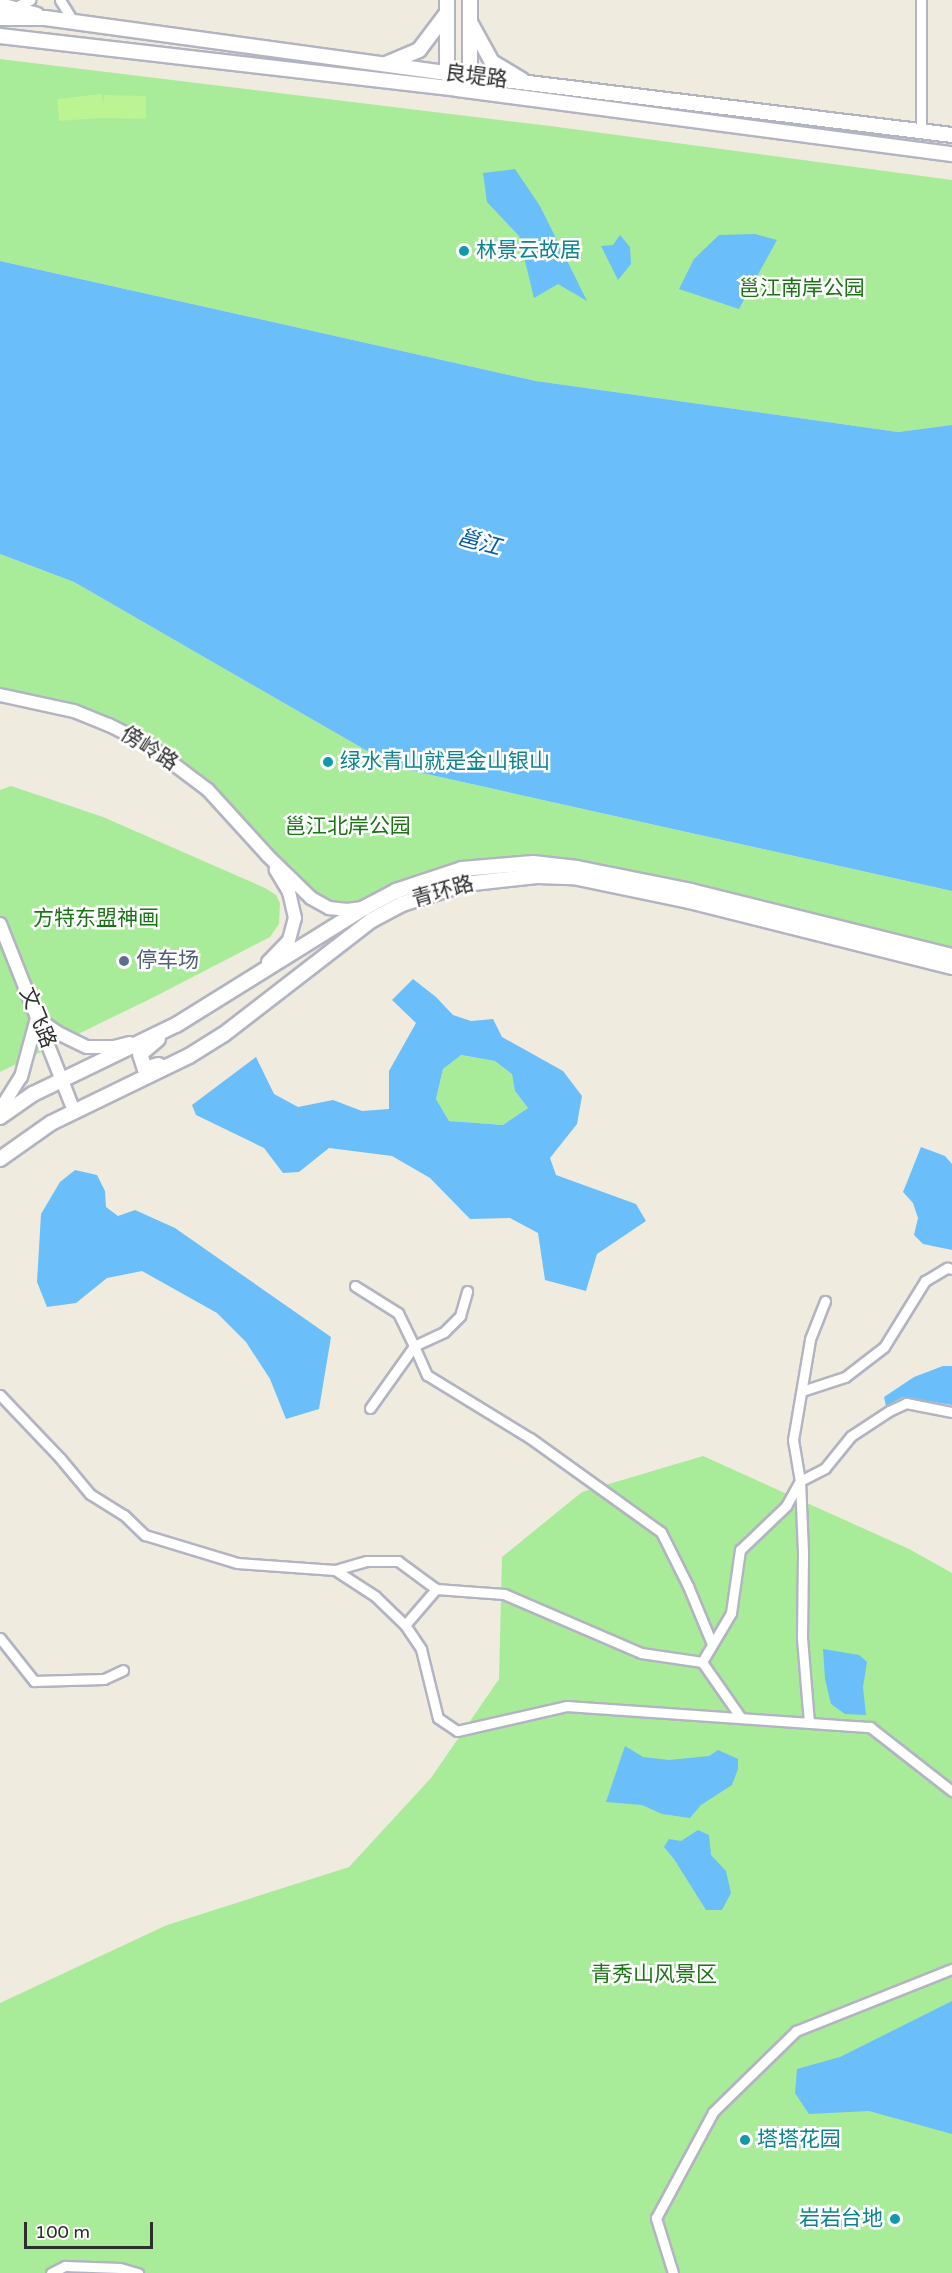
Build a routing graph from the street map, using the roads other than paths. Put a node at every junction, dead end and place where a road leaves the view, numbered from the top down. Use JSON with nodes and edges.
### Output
{"nodes":[{"id":1,"x":30,"y":0,"type":"edge"},
{"id":2,"x":60,"y":0,"type":"edge"},
{"id":3,"x":470,"y":0,"type":"edge"},
{"id":4,"x":921,"y":0,"type":"edge"},
{"id":5,"x":0,"y":5,"type":"edge"},
{"id":6,"x":15,"y":7,"type":"junction"},
{"id":7,"x":447,"y":7,"type":"edge"},
{"id":8,"x":0,"y":18,"type":"edge"},
{"id":9,"x":45,"y":18,"type":"junction"},
{"id":10,"x":470,"y":21,"type":"junction"},
{"id":11,"x":74,"y":22,"type":"junction"},
{"id":12,"x":0,"y":36,"type":"edge"},
{"id":13,"x":384,"y":65,"type":"junction"},
{"id":14,"x":447,"y":73,"type":"junction"},
{"id":15,"x":470,"y":76,"type":"junction"},
{"id":16,"x":526,"y":83,"type":"junction"},
{"id":17,"x":457,"y":89,"type":"junction"},
{"id":18,"x":921,"y":130,"type":"junction"},
{"id":19,"x":952,"y":135,"type":"edge"},
{"id":20,"x":952,"y":154,"type":"edge"},
{"id":21,"x":0,"y":695,"type":"edge"},
{"id":22,"x":44,"y":703,"type":"junction"},
{"id":23,"x":0,"y":704,"type":"edge"},
{"id":24,"x":268,"y":856,"type":"junction"},
{"id":25,"x":364,"y":908,"type":"junction"},
{"id":26,"x":0,"y":924,"type":"edge"},
{"id":27,"x":952,"y":956,"type":"edge"},
{"id":28,"x":952,"y":967,"type":"edge"},
{"id":29,"x":241,"y":985,"type":"junction"},
{"id":30,"x":37,"y":1018,"type":"junction"},
{"id":31,"x":176,"y":1025,"type":"junction"},
{"id":32,"x":144,"y":1040,"type":"junction"},
{"id":33,"x":189,"y":1056,"type":"junction"},
{"id":34,"x":62,"y":1080,"type":"junction"},
{"id":35,"x":0,"y":1110,"type":"edge"},
{"id":36,"x":74,"y":1112,"type":"junction"},
{"id":37,"x":0,"y":1117,"type":"edge"},
{"id":38,"x":0,"y":1159,"type":"edge"},
{"id":39,"x":952,"y":1269,"type":"edge"},
{"id":40,"x":355,"y":1286,"type":"dead end"},
{"id":41,"x":467,"y":1291,"type":"dead end"},
{"id":42,"x":825,"y":1301,"type":"dead end"},
{"id":43,"x":414,"y":1346,"type":"junction"},
{"id":44,"x":802,"y":1391,"type":"junction"},
{"id":45,"x":0,"y":1395,"type":"edge"},
{"id":46,"x":370,"y":1408,"type":"dead end"},
{"id":47,"x":952,"y":1413,"type":"edge"},
{"id":48,"x":800,"y":1481,"type":"junction"},
{"id":49,"x":335,"y":1570,"type":"junction"},
{"id":50,"x":436,"y":1589,"type":"junction"},
{"id":51,"x":405,"y":1625,"type":"junction"},
{"id":52,"x":0,"y":1638,"type":"edge"},
{"id":53,"x":712,"y":1644,"type":"junction"},
{"id":54,"x":702,"y":1662,"type":"junction"},
{"id":55,"x":123,"y":1670,"type":"dead end"},
{"id":56,"x":741,"y":1718,"type":"junction"},
{"id":57,"x":809,"y":1723,"type":"junction"},
{"id":58,"x":952,"y":1791,"type":"edge"},
{"id":59,"x":952,"y":1969,"type":"edge"},
{"id":60,"x":51,"y":2273,"type":"edge"},
{"id":61,"x":138,"y":2273,"type":"edge"},
{"id":62,"x":673,"y":2273,"type":"edge"}],
"edges":[{"from":1,"to":6,"type":"street"},
{"from":2,"to":11,"type":"street"},
{"from":3,"to":10,"type":"main road"},
{"from":4,"to":18,"type":"street"},
{"from":5,"to":6,"type":"main road"},
{"from":6,"to":9,"type":"main road"},
{"from":7,"to":13,"type":"main road"},
{"from":7,"to":14,"type":"main road"},
{"from":8,"to":9,"type":"main road","name":"良堤路"},
{"from":9,"to":11,"type":"main road","name":"良堤路"},
{"from":10,"to":15,"type":"main road"},
{"from":10,"to":16,"type":"main road"},
{"from":11,"to":13,"type":"main road","name":"良堤路"},
{"from":12,"to":17,"type":"main road","name":"良堤路"},
{"from":13,"to":14,"type":"main road","name":"良堤路"},
{"from":14,"to":15,"type":"main road","name":"良堤路"},
{"from":14,"to":17,"type":"main road"},
{"from":15,"to":16,"type":"main road","name":"良堤路"},
{"from":15,"to":17,"type":"main road"},
{"from":16,"to":18,"type":"main road","name":"良堤路"},
{"from":17,"to":20,"type":"main road","name":"良堤路"},
{"from":18,"to":19,"type":"main road","name":"良堤路"},
{"from":21,"to":22,"type":"street","name":"傍岭路"},
{"from":22,"to":23,"type":"street"},
{"from":22,"to":24,"type":"street","name":"傍岭路"},
{"from":24,"to":25,"type":"street"},
{"from":24,"to":29,"type":"street"},
{"from":25,"to":27,"type":"main road","name":"青环路"},
{"from":25,"to":29,"type":"main road","name":"青环路"},
{"from":26,"to":30,"type":"street","name":"文飞路"},
{"from":28,"to":33,"type":"main road","name":"青环路"},
{"from":29,"to":31,"type":"main road","name":"青环路"},
{"from":30,"to":32,"type":"street"},
{"from":30,"to":34,"type":"street","name":"文飞路"},
{"from":30,"to":35,"type":"street"},
{"from":31,"to":32,"type":"main road","name":"青环路"},
{"from":31,"to":33,"type":"main road"},
{"from":32,"to":34,"type":"main road","name":"青环路"},
{"from":33,"to":36,"type":"main road","name":"青环路"},
{"from":34,"to":36,"type":"street","name":"文飞路"},
{"from":34,"to":37,"type":"main road","name":"青环路"},
{"from":36,"to":38,"type":"main road","name":"青环路"},
{"from":39,"to":44,"type":"street"},
{"from":40,"to":43,"type":"street"},
{"from":41,"to":43,"type":"street"},
{"from":42,"to":44,"type":"street"},
{"from":43,"to":46,"type":"street"},
{"from":43,"to":53,"type":"street"},
{"from":44,"to":48,"type":"street"},
{"from":45,"to":49,"type":"street"},
{"from":47,"to":48,"type":"street"},
{"from":48,"to":53,"type":"street"},
{"from":48,"to":57,"type":"street"},
{"from":49,"to":50,"type":"street"},
{"from":49,"to":51,"type":"street"},
{"from":50,"to":51,"type":"street"},
{"from":50,"to":54,"type":"street"},
{"from":51,"to":56,"type":"street"},
{"from":52,"to":55,"type":"street"},
{"from":53,"to":54,"type":"street"},
{"from":54,"to":56,"type":"street"},
{"from":56,"to":57,"type":"street"},
{"from":57,"to":58,"type":"street"},
{"from":59,"to":62,"type":"street"},
{"from":60,"to":61,"type":"street"}]}
